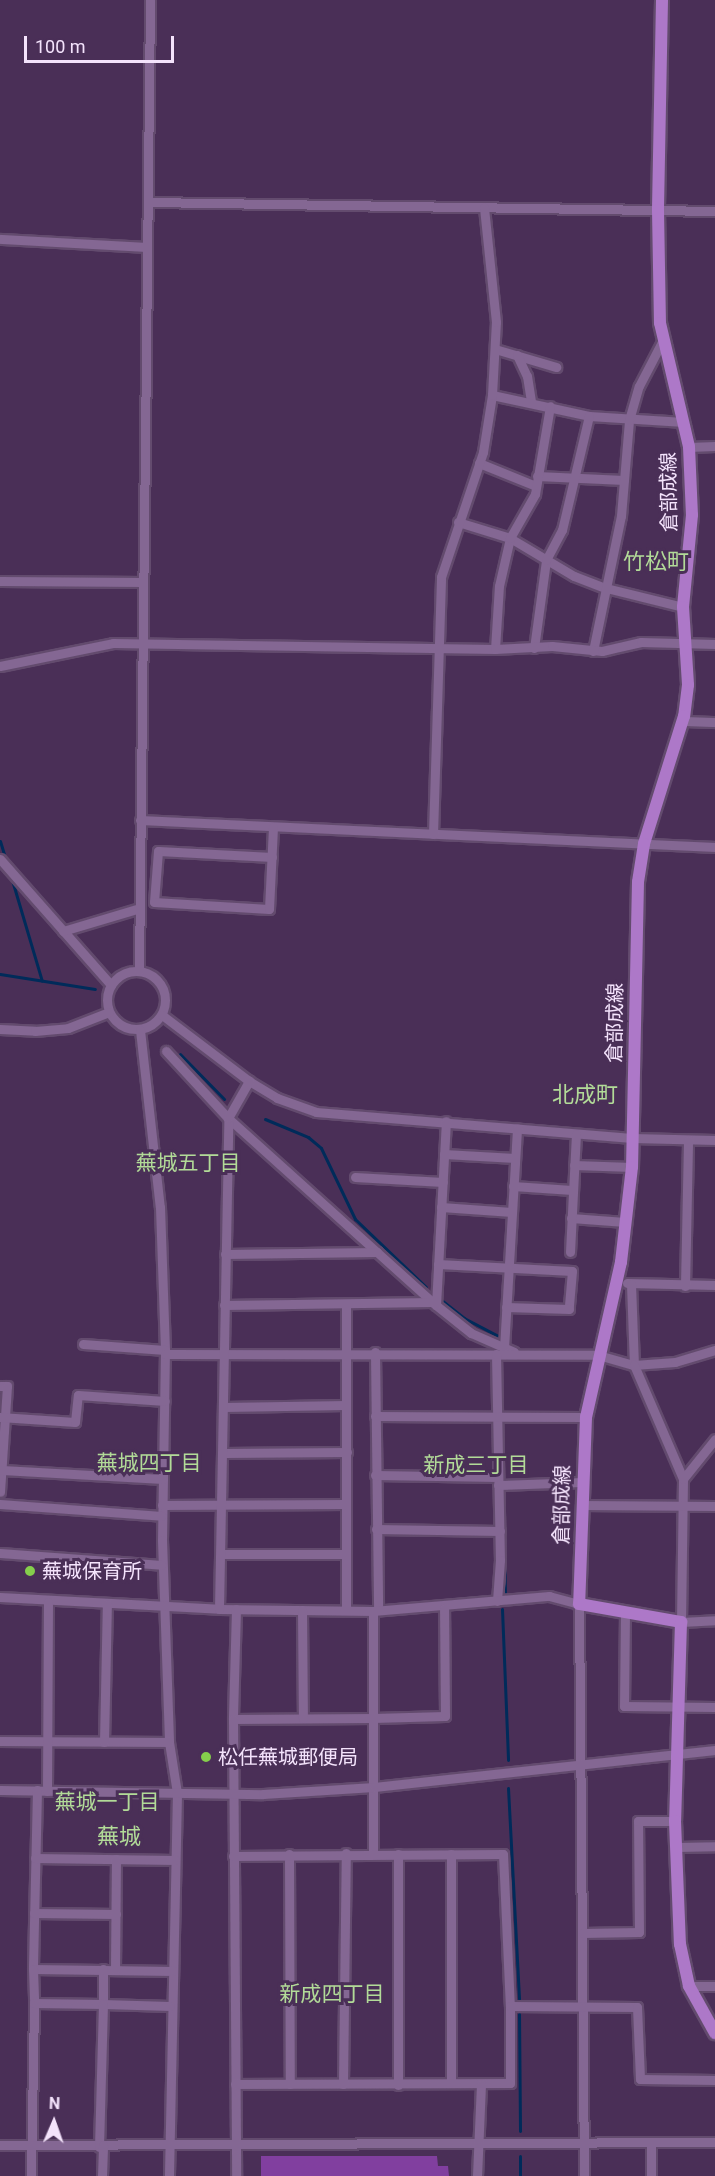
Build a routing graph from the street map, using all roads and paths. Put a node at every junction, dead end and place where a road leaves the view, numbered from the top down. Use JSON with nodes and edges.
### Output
{"nodes":[{"id":1,"x":150,"y":0,"type":"edge"},
{"id":2,"x":662,"y":0,"type":"edge"},
{"id":3,"x":149,"y":202,"type":"junction"},
{"id":4,"x":484,"y":208,"type":"junction"},
{"id":5,"x":658,"y":210,"type":"junction"},
{"id":6,"x":715,"y":211,"type":"edge"},
{"id":7,"x":0,"y":239,"type":"edge"},
{"id":8,"x":147,"y":248,"type":"junction"},
{"id":9,"x":664,"y":338,"type":"junction"},
{"id":10,"x":495,"y":349,"type":"junction"},
{"id":11,"x":517,"y":355,"type":"junction"},
{"id":12,"x":556,"y":367,"type":"dead end"},
{"id":13,"x":492,"y":395,"type":"junction"},
{"id":14,"x":531,"y":401,"type":"junction"},
{"id":15,"x":550,"y":406,"type":"junction"},
{"id":16,"x":589,"y":416,"type":"junction"},
{"id":17,"x":629,"y":420,"type":"junction"},
{"id":18,"x":684,"y":422,"type":"junction"},
{"id":19,"x":715,"y":446,"type":"edge"},
{"id":20,"x":689,"y":447,"type":"junction"},
{"id":21,"x":479,"y":463,"type":"junction"},
{"id":22,"x":573,"y":477,"type":"junction"},
{"id":23,"x":624,"y":480,"type":"junction"},
{"id":24,"x":536,"y":481,"type":"junction"},
{"id":25,"x":458,"y":522,"type":"junction"},
{"id":26,"x":510,"y":538,"type":"junction"},
{"id":27,"x":546,"y":560,"type":"junction"},
{"id":28,"x":0,"y":581,"type":"edge"},
{"id":29,"x":143,"y":582,"type":"junction"},
{"id":30,"x":606,"y":588,"type":"junction"},
{"id":31,"x":683,"y":607,"type":"junction"},
{"id":32,"x":684,"y":642,"type":"junction"},
{"id":33,"x":141,"y":644,"type":"junction"},
{"id":34,"x":715,"y":644,"type":"edge"},
{"id":35,"x":436,"y":648,"type":"junction"},
{"id":36,"x":534,"y":648,"type":"junction"},
{"id":37,"x":495,"y":650,"type":"junction"},
{"id":38,"x":593,"y":651,"type":"junction"},
{"id":39,"x":0,"y":666,"type":"edge"},
{"id":40,"x":682,"y":722,"type":"junction"},
{"id":41,"x":715,"y":722,"type":"edge"},
{"id":42,"x":140,"y":820,"type":"junction"},
{"id":43,"x":273,"y":827,"type":"junction"},
{"id":44,"x":433,"y":834,"type":"junction"},
{"id":45,"x":644,"y":844,"type":"junction"},
{"id":46,"x":715,"y":847,"type":"edge"},
{"id":47,"x":272,"y":857,"type":"junction"},
{"id":48,"x":0,"y":859,"type":"edge"},
{"id":49,"x":140,"y":908,"type":"junction"},
{"id":50,"x":63,"y":931,"type":"junction"},
{"id":51,"x":139,"y":971,"type":"junction"},
{"id":52,"x":111,"y":984,"type":"junction"},
{"id":53,"x":109,"y":1012,"type":"junction"},
{"id":54,"x":162,"y":1015,"type":"junction"},
{"id":55,"x":0,"y":1029,"type":"edge"},
{"id":56,"x":140,"y":1030,"type":"junction"},
{"id":57,"x":166,"y":1051,"type":"dead end"},
{"id":58,"x":249,"y":1081,"type":"junction"},
{"id":59,"x":228,"y":1118,"type":"junction"},
{"id":60,"x":446,"y":1121,"type":"junction"},
{"id":61,"x":517,"y":1128,"type":"junction"},
{"id":62,"x":576,"y":1134,"type":"junction"},
{"id":63,"x":632,"y":1138,"type":"junction"},
{"id":64,"x":688,"y":1140,"type":"junction"},
{"id":65,"x":715,"y":1140,"type":"edge"},
{"id":66,"x":444,"y":1154,"type":"junction"},
{"id":67,"x":515,"y":1158,"type":"junction"},
{"id":68,"x":574,"y":1165,"type":"junction"},
{"id":69,"x":632,"y":1167,"type":"junction"},
{"id":70,"x":355,"y":1177,"type":"dead end"},
{"id":71,"x":442,"y":1182,"type":"junction"},
{"id":72,"x":513,"y":1186,"type":"junction"},
{"id":73,"x":572,"y":1190,"type":"junction"},
{"id":74,"x":441,"y":1207,"type":"junction"},
{"id":75,"x":512,"y":1212,"type":"junction"},
{"id":76,"x":571,"y":1218,"type":"junction"},
{"id":77,"x":625,"y":1222,"type":"junction"},
{"id":78,"x":377,"y":1252,"type":"junction"},
{"id":79,"x":570,"y":1252,"type":"dead end"},
{"id":80,"x":225,"y":1254,"type":"junction"},
{"id":81,"x":438,"y":1264,"type":"junction"},
{"id":82,"x":508,"y":1269,"type":"junction"},
{"id":83,"x":616,"y":1279,"type":"junction"},
{"id":84,"x":631,"y":1284,"type":"junction"},
{"id":85,"x":715,"y":1285,"type":"edge"},
{"id":86,"x":685,"y":1286,"type":"junction"},
{"id":87,"x":434,"y":1304,"type":"junction"},
{"id":88,"x":224,"y":1305,"type":"junction"},
{"id":89,"x":346,"y":1305,"type":"junction"},
{"id":90,"x":506,"y":1307,"type":"junction"},
{"id":91,"x":83,"y":1344,"type":"dead end"},
{"id":92,"x":715,"y":1350,"type":"edge"},
{"id":93,"x":500,"y":1351,"type":"junction"},
{"id":94,"x":165,"y":1352,"type":"junction"},
{"id":95,"x":346,"y":1352,"type":"junction"},
{"id":96,"x":375,"y":1352,"type":"junction"},
{"id":97,"x":598,"y":1354,"type":"junction"},
{"id":98,"x":224,"y":1355,"type":"junction"},
{"id":99,"x":634,"y":1365,"type":"junction"},
{"id":100,"x":0,"y":1386,"type":"edge"},
{"id":101,"x":165,"y":1401,"type":"junction"},
{"id":102,"x":346,"y":1405,"type":"junction"},
{"id":103,"x":224,"y":1407,"type":"junction"},
{"id":104,"x":375,"y":1416,"type":"junction"},
{"id":105,"x":3,"y":1417,"type":"edge"},
{"id":106,"x":585,"y":1417,"type":"junction"},
{"id":107,"x":495,"y":1418,"type":"junction"},
{"id":108,"x":715,"y":1439,"type":"edge"},
{"id":109,"x":712,"y":1449,"type":"edge"},
{"id":110,"x":347,"y":1452,"type":"junction"},
{"id":111,"x":224,"y":1453,"type":"junction"},
{"id":112,"x":1,"y":1473,"type":"edge"},
{"id":113,"x":375,"y":1475,"type":"junction"},
{"id":114,"x":163,"y":1479,"type":"junction"},
{"id":115,"x":684,"y":1479,"type":"junction"},
{"id":116,"x":498,"y":1481,"type":"junction"},
{"id":117,"x":582,"y":1482,"type":"junction"},
{"id":118,"x":0,"y":1492,"type":"edge"},
{"id":119,"x":0,"y":1504,"type":"edge"},
{"id":120,"x":223,"y":1504,"type":"junction"},
{"id":121,"x":346,"y":1504,"type":"junction"},
{"id":122,"x":581,"y":1504,"type":"junction"},
{"id":123,"x":162,"y":1505,"type":"junction"},
{"id":124,"x":685,"y":1506,"type":"junction"},
{"id":125,"x":715,"y":1506,"type":"edge"},
{"id":126,"x":162,"y":1516,"type":"junction"},
{"id":127,"x":376,"y":1529,"type":"junction"},
{"id":128,"x":500,"y":1531,"type":"junction"},
{"id":129,"x":0,"y":1553,"type":"edge"},
{"id":130,"x":221,"y":1554,"type":"junction"},
{"id":131,"x":346,"y":1554,"type":"junction"},
{"id":132,"x":162,"y":1565,"type":"junction"},
{"id":133,"x":0,"y":1597,"type":"edge"},
{"id":134,"x":497,"y":1601,"type":"junction"},
{"id":135,"x":48,"y":1602,"type":"junction"},
{"id":136,"x":106,"y":1604,"type":"junction"},
{"id":137,"x":579,"y":1604,"type":"junction"},
{"id":138,"x":164,"y":1606,"type":"junction"},
{"id":139,"x":444,"y":1608,"type":"junction"},
{"id":140,"x":219,"y":1609,"type":"junction"},
{"id":141,"x":236,"y":1609,"type":"junction"},
{"id":142,"x":302,"y":1610,"type":"junction"},
{"id":143,"x":346,"y":1610,"type":"junction"},
{"id":144,"x":376,"y":1610,"type":"junction"},
{"id":145,"x":625,"y":1612,"type":"junction"},
{"id":146,"x":715,"y":1620,"type":"edge"},
{"id":147,"x":681,"y":1622,"type":"junction"},
{"id":148,"x":715,"y":1707,"type":"edge"},
{"id":149,"x":680,"y":1708,"type":"junction"},
{"id":150,"x":373,"y":1718,"type":"junction"},
{"id":151,"x":233,"y":1719,"type":"junction"},
{"id":152,"x":303,"y":1719,"type":"junction"},
{"id":153,"x":46,"y":1740,"type":"junction"},
{"id":154,"x":0,"y":1741,"type":"edge"},
{"id":155,"x":104,"y":1742,"type":"junction"},
{"id":156,"x":169,"y":1742,"type":"junction"},
{"id":157,"x":715,"y":1750,"type":"edge"},
{"id":158,"x":677,"y":1755,"type":"junction"},
{"id":159,"x":582,"y":1764,"type":"junction"},
{"id":160,"x":374,"y":1787,"type":"junction"},
{"id":161,"x":0,"y":1790,"type":"edge"},
{"id":162,"x":36,"y":1790,"type":"junction"},
{"id":163,"x":47,"y":1791,"type":"junction"},
{"id":164,"x":177,"y":1793,"type":"junction"},
{"id":165,"x":232,"y":1794,"type":"junction"},
{"id":166,"x":675,"y":1821,"type":"junction"},
{"id":167,"x":715,"y":1846,"type":"edge"},
{"id":168,"x":676,"y":1847,"type":"junction"},
{"id":169,"x":346,"y":1853,"type":"junction"},
{"id":170,"x":373,"y":1853,"type":"junction"},
{"id":171,"x":289,"y":1854,"type":"junction"},
{"id":172,"x":398,"y":1854,"type":"junction"},
{"id":173,"x":451,"y":1854,"type":"junction"},
{"id":174,"x":233,"y":1856,"type":"junction"},
{"id":175,"x":35,"y":1858,"type":"junction"},
{"id":176,"x":116,"y":1859,"type":"junction"},
{"id":177,"x":175,"y":1860,"type":"junction"},
{"id":178,"x":34,"y":1913,"type":"junction"},
{"id":179,"x":116,"y":1914,"type":"junction"},
{"id":180,"x":583,"y":1933,"type":"junction"},
{"id":181,"x":33,"y":1969,"type":"junction"},
{"id":182,"x":103,"y":1970,"type":"junction"},
{"id":183,"x":115,"y":1970,"type":"junction"},
{"id":184,"x":173,"y":1971,"type":"junction"},
{"id":185,"x":689,"y":1986,"type":"junction"},
{"id":186,"x":715,"y":1986,"type":"edge"},
{"id":187,"x":34,"y":2003,"type":"junction"},
{"id":188,"x":103,"y":2004,"type":"junction"},
{"id":189,"x":170,"y":2006,"type":"junction"},
{"id":190,"x":510,"y":2006,"type":"junction"},
{"id":191,"x":584,"y":2006,"type":"junction"},
{"id":192,"x":715,"y":2033,"type":"edge"},
{"id":193,"x":715,"y":2080,"type":"edge"},
{"id":194,"x":451,"y":2083,"type":"junction"},
{"id":195,"x":235,"y":2084,"type":"junction"},
{"id":196,"x":290,"y":2084,"type":"junction"},
{"id":197,"x":343,"y":2084,"type":"junction"},
{"id":198,"x":482,"y":2084,"type":"junction"},
{"id":199,"x":398,"y":2085,"type":"junction"},
{"id":200,"x":715,"y":2142,"type":"edge"},
{"id":201,"x":31,"y":2143,"type":"junction"},
{"id":202,"x":584,"y":2143,"type":"junction"},
{"id":203,"x":651,"y":2143,"type":"junction"},
{"id":204,"x":479,"y":2144,"type":"junction"},
{"id":205,"x":0,"y":2145,"type":"edge"},
{"id":206,"x":169,"y":2145,"type":"junction"},
{"id":207,"x":236,"y":2145,"type":"junction"},
{"id":208,"x":101,"y":2146,"type":"junction"},
{"id":209,"x":31,"y":2176,"type":"edge"},
{"id":210,"x":102,"y":2176,"type":"edge"},
{"id":211,"x":169,"y":2176,"type":"edge"},
{"id":212,"x":236,"y":2176,"type":"edge"},
{"id":213,"x":477,"y":2176,"type":"edge"},
{"id":214,"x":584,"y":2176,"type":"edge"},
{"id":215,"x":651,"y":2176,"type":"edge"}],
"edges":[{"from":1,"to":3,"type":"street"},
{"from":2,"to":5,"type":"main road","name":"倉部成線"},
{"from":3,"to":4,"type":"street"},
{"from":3,"to":8,"type":"street"},
{"from":4,"to":5,"type":"street"},
{"from":4,"to":10,"type":"street"},
{"from":5,"to":6,"type":"street"},
{"from":5,"to":9,"type":"main road","name":"倉部成線"},
{"from":7,"to":8,"type":"street"},
{"from":8,"to":29,"type":"street"},
{"from":9,"to":17,"type":"street"},
{"from":9,"to":18,"type":"main road","name":"倉部成線"},
{"from":10,"to":11,"type":"street"},
{"from":10,"to":13,"type":"street"},
{"from":11,"to":12,"type":"street"},
{"from":11,"to":14,"type":"street"},
{"from":13,"to":14,"type":"street"},
{"from":13,"to":21,"type":"street"},
{"from":14,"to":15,"type":"street"},
{"from":15,"to":16,"type":"street"},
{"from":15,"to":24,"type":"street"},
{"from":16,"to":17,"type":"street"},
{"from":16,"to":22,"type":"street"},
{"from":17,"to":18,"type":"street"},
{"from":17,"to":23,"type":"street"},
{"from":18,"to":20,"type":"main road","name":"倉部成線"},
{"from":19,"to":20,"type":"street"},
{"from":20,"to":31,"type":"main road","name":"倉部成線"},
{"from":21,"to":24,"type":"street"},
{"from":21,"to":25,"type":"street"},
{"from":22,"to":23,"type":"street"},
{"from":22,"to":24,"type":"street"},
{"from":22,"to":27,"type":"street"},
{"from":23,"to":30,"type":"street"},
{"from":24,"to":26,"type":"street"},
{"from":25,"to":26,"type":"street"},
{"from":25,"to":35,"type":"street"},
{"from":26,"to":27,"type":"street"},
{"from":26,"to":37,"type":"street"},
{"from":27,"to":30,"type":"street"},
{"from":27,"to":36,"type":"street"},
{"from":28,"to":29,"type":"street"},
{"from":29,"to":33,"type":"street"},
{"from":30,"to":31,"type":"street"},
{"from":30,"to":38,"type":"street"},
{"from":31,"to":32,"type":"main road","name":"倉部成線"},
{"from":32,"to":34,"type":"street"},
{"from":32,"to":38,"type":"street"},
{"from":32,"to":40,"type":"main road","name":"倉部成線"},
{"from":33,"to":35,"type":"street"},
{"from":33,"to":39,"type":"street"},
{"from":33,"to":42,"type":"street"},
{"from":35,"to":37,"type":"street"},
{"from":35,"to":44,"type":"street"},
{"from":36,"to":37,"type":"street"},
{"from":36,"to":38,"type":"street"},
{"from":40,"to":41,"type":"street"},
{"from":40,"to":45,"type":"main road","name":"倉部成線"},
{"from":42,"to":43,"type":"street"},
{"from":42,"to":49,"type":"street"},
{"from":43,"to":44,"type":"street"},
{"from":43,"to":47,"type":"street"},
{"from":44,"to":45,"type":"street"},
{"from":45,"to":46,"type":"street"},
{"from":45,"to":63,"type":"main road","name":"倉部成線"},
{"from":47,"to":47,"type":"street"},
{"from":48,"to":50,"type":"street"},
{"from":49,"to":50,"type":"street"},
{"from":49,"to":51,"type":"street"},
{"from":50,"to":52,"type":"street"},
{"from":51,"to":52,"type":"street"},
{"from":51,"to":54,"type":"street"},
{"from":52,"to":53,"type":"street"},
{"from":53,"to":55,"type":"street"},
{"from":53,"to":56,"type":"street"},
{"from":54,"to":56,"type":"street"},
{"from":54,"to":58,"type":"street"},
{"from":56,"to":94,"type":"street"},
{"from":57,"to":59,"type":"street"},
{"from":58,"to":59,"type":"street"},
{"from":58,"to":60,"type":"street"},
{"from":59,"to":78,"type":"street"},
{"from":59,"to":80,"type":"street"},
{"from":60,"to":61,"type":"street"},
{"from":60,"to":66,"type":"street"},
{"from":61,"to":62,"type":"street"},
{"from":61,"to":67,"type":"street"},
{"from":62,"to":63,"type":"street"},
{"from":62,"to":68,"type":"street"},
{"from":63,"to":64,"type":"street"},
{"from":63,"to":69,"type":"main road","name":"倉部成線"},
{"from":64,"to":65,"type":"street"},
{"from":64,"to":86,"type":"street"},
{"from":66,"to":67,"type":"street"},
{"from":66,"to":71,"type":"street"},
{"from":67,"to":72,"type":"street"},
{"from":68,"to":69,"type":"street"},
{"from":68,"to":73,"type":"street"},
{"from":69,"to":77,"type":"main road","name":"倉部成線"},
{"from":70,"to":71,"type":"street"},
{"from":71,"to":74,"type":"street"},
{"from":72,"to":73,"type":"street"},
{"from":72,"to":75,"type":"street"},
{"from":73,"to":76,"type":"street"},
{"from":74,"to":75,"type":"street"},
{"from":74,"to":81,"type":"street"},
{"from":75,"to":82,"type":"street"},
{"from":76,"to":77,"type":"street"},
{"from":76,"to":79,"type":"street"},
{"from":77,"to":83,"type":"main road","name":"倉部成線"},
{"from":78,"to":80,"type":"street"},
{"from":78,"to":87,"type":"street"},
{"from":80,"to":88,"type":"street"},
{"from":81,"to":82,"type":"street"},
{"from":81,"to":87,"type":"street"},
{"from":82,"to":90,"type":"street"},
{"from":82,"to":90,"type":"street"},
{"from":83,"to":84,"type":"street"},
{"from":83,"to":97,"type":"main road","name":"倉部成線"},
{"from":84,"to":86,"type":"street"},
{"from":84,"to":99,"type":"street"},
{"from":85,"to":86,"type":"street"},
{"from":87,"to":89,"type":"street"},
{"from":87,"to":93,"type":"street"},
{"from":88,"to":89,"type":"street"},
{"from":88,"to":98,"type":"street"},
{"from":89,"to":95,"type":"street"},
{"from":90,"to":93,"type":"street"},
{"from":91,"to":94,"type":"street"},
{"from":92,"to":99,"type":"street"},
{"from":93,"to":96,"type":"street"},
{"from":93,"to":97,"type":"street"},
{"from":93,"to":107,"type":"street"},
{"from":94,"to":98,"type":"street"},
{"from":94,"to":101,"type":"street"},
{"from":95,"to":96,"type":"street"},
{"from":95,"to":98,"type":"street"},
{"from":95,"to":102,"type":"street"},
{"from":96,"to":104,"type":"street"},
{"from":97,"to":99,"type":"street"},
{"from":97,"to":106,"type":"main road","name":"倉部成線"},
{"from":98,"to":103,"type":"street"},
{"from":99,"to":115,"type":"street"},
{"from":100,"to":105,"type":"street"},
{"from":101,"to":105,"type":"street"},
{"from":101,"to":114,"type":"street"},
{"from":102,"to":103,"type":"street"},
{"from":102,"to":110,"type":"street"},
{"from":103,"to":111,"type":"street"},
{"from":104,"to":107,"type":"street"},
{"from":104,"to":113,"type":"street"},
{"from":105,"to":112,"type":"street"},
{"from":106,"to":107,"type":"street"},
{"from":106,"to":117,"type":"main road","name":"倉部成線"},
{"from":107,"to":116,"type":"street"},
{"from":108,"to":109,"type":"street"},
{"from":109,"to":115,"type":"street"},
{"from":110,"to":111,"type":"street"},
{"from":110,"to":121,"type":"street"},
{"from":111,"to":120,"type":"street"},
{"from":112,"to":114,"type":"street"},
{"from":112,"to":118,"type":"street"},
{"from":113,"to":116,"type":"street"},
{"from":113,"to":127,"type":"street"},
{"from":114,"to":123,"type":"street"},
{"from":115,"to":124,"type":"street"},
{"from":116,"to":117,"type":"street"},
{"from":116,"to":128,"type":"street"},
{"from":117,"to":122,"type":"main road","name":"倉部成線"},
{"from":119,"to":126,"type":"street"},
{"from":120,"to":121,"type":"street"},
{"from":120,"to":123,"type":"street"},
{"from":120,"to":130,"type":"street"},
{"from":121,"to":131,"type":"street"},
{"from":122,"to":124,"type":"street"},
{"from":122,"to":137,"type":"main road","name":"倉部成線"},
{"from":123,"to":126,"type":"street"},
{"from":124,"to":125,"type":"street"},
{"from":124,"to":147,"type":"street"},
{"from":126,"to":132,"type":"street"},
{"from":127,"to":128,"type":"street"},
{"from":127,"to":144,"type":"street"},
{"from":128,"to":134,"type":"street"},
{"from":129,"to":132,"type":"street"},
{"from":130,"to":131,"type":"street"},
{"from":130,"to":140,"type":"street"},
{"from":131,"to":143,"type":"street"},
{"from":132,"to":138,"type":"street"},
{"from":133,"to":135,"type":"street"},
{"from":134,"to":137,"type":"street"},
{"from":134,"to":139,"type":"street"},
{"from":135,"to":136,"type":"street"},
{"from":135,"to":153,"type":"street"},
{"from":136,"to":138,"type":"street"},
{"from":136,"to":155,"type":"street"},
{"from":137,"to":145,"type":"main road"},
{"from":137,"to":159,"type":"street"},
{"from":138,"to":140,"type":"street"},
{"from":138,"to":156,"type":"street"},
{"from":139,"to":144,"type":"street"},
{"from":139,"to":150,"type":"street"},
{"from":140,"to":141,"type":"street"},
{"from":141,"to":142,"type":"street"},
{"from":141,"to":151,"type":"street"},
{"from":142,"to":143,"type":"street"},
{"from":142,"to":152,"type":"street"},
{"from":143,"to":144,"type":"street"},
{"from":144,"to":150,"type":"street"},
{"from":145,"to":147,"type":"main road"},
{"from":145,"to":149,"type":"street"},
{"from":146,"to":147,"type":"street"},
{"from":147,"to":149,"type":"main road"},
{"from":148,"to":149,"type":"street"},
{"from":149,"to":158,"type":"main road"},
{"from":150,"to":152,"type":"street"},
{"from":150,"to":160,"type":"street"},
{"from":151,"to":152,"type":"street"},
{"from":151,"to":165,"type":"street"},
{"from":153,"to":154,"type":"street"},
{"from":153,"to":155,"type":"street"},
{"from":153,"to":163,"type":"street"},
{"from":155,"to":156,"type":"street"},
{"from":156,"to":164,"type":"street"},
{"from":157,"to":158,"type":"street"},
{"from":158,"to":159,"type":"street"},
{"from":158,"to":166,"type":"main road"},
{"from":159,"to":160,"type":"street"},
{"from":159,"to":180,"type":"street"},
{"from":160,"to":165,"type":"street"},
{"from":160,"to":170,"type":"street"},
{"from":161,"to":162,"type":"street"},
{"from":162,"to":163,"type":"street"},
{"from":162,"to":175,"type":"street"},
{"from":163,"to":164,"type":"street"},
{"from":164,"to":165,"type":"street"},
{"from":164,"to":177,"type":"street"},
{"from":165,"to":174,"type":"street"},
{"from":166,"to":168,"type":"main road"},
{"from":166,"to":180,"type":"street"},
{"from":167,"to":168,"type":"street"},
{"from":168,"to":185,"type":"main road"},
{"from":169,"to":170,"type":"street"},
{"from":169,"to":171,"type":"street"},
{"from":169,"to":197,"type":"street"},
{"from":170,"to":172,"type":"street"},
{"from":171,"to":174,"type":"street"},
{"from":171,"to":196,"type":"street"},
{"from":172,"to":173,"type":"street"},
{"from":172,"to":199,"type":"street"},
{"from":173,"to":190,"type":"street"},
{"from":173,"to":194,"type":"street"},
{"from":174,"to":195,"type":"street"},
{"from":175,"to":176,"type":"street"},
{"from":175,"to":178,"type":"street"},
{"from":176,"to":177,"type":"street"},
{"from":176,"to":179,"type":"street"},
{"from":177,"to":184,"type":"street"},
{"from":178,"to":179,"type":"street"},
{"from":178,"to":181,"type":"street"},
{"from":179,"to":183,"type":"street"},
{"from":180,"to":191,"type":"street"},
{"from":181,"to":182,"type":"street"},
{"from":181,"to":187,"type":"street"},
{"from":182,"to":183,"type":"street"},
{"from":182,"to":188,"type":"street"},
{"from":183,"to":184,"type":"street"},
{"from":184,"to":189,"type":"street"},
{"from":185,"to":186,"type":"street"},
{"from":185,"to":192,"type":"main road"},
{"from":187,"to":188,"type":"street"},
{"from":187,"to":201,"type":"street"},
{"from":188,"to":189,"type":"street"},
{"from":188,"to":208,"type":"street"},
{"from":189,"to":206,"type":"street"},
{"from":190,"to":191,"type":"street"},
{"from":190,"to":198,"type":"street"},
{"from":191,"to":193,"type":"street"},
{"from":191,"to":202,"type":"street"},
{"from":194,"to":198,"type":"street"},
{"from":194,"to":199,"type":"street"},
{"from":195,"to":196,"type":"street"},
{"from":195,"to":207,"type":"street"},
{"from":196,"to":197,"type":"street"},
{"from":197,"to":199,"type":"street"},
{"from":198,"to":204,"type":"street"},
{"from":200,"to":203,"type":"street"},
{"from":201,"to":205,"type":"street"},
{"from":201,"to":208,"type":"street"},
{"from":201,"to":209,"type":"street"},
{"from":202,"to":203,"type":"street"},
{"from":202,"to":204,"type":"street"},
{"from":202,"to":214,"type":"street"},
{"from":203,"to":215,"type":"street"},
{"from":204,"to":207,"type":"street"},
{"from":204,"to":213,"type":"street"},
{"from":206,"to":207,"type":"street"},
{"from":206,"to":208,"type":"street"},
{"from":206,"to":211,"type":"street"},
{"from":207,"to":212,"type":"street"},
{"from":208,"to":210,"type":"street"}]}
